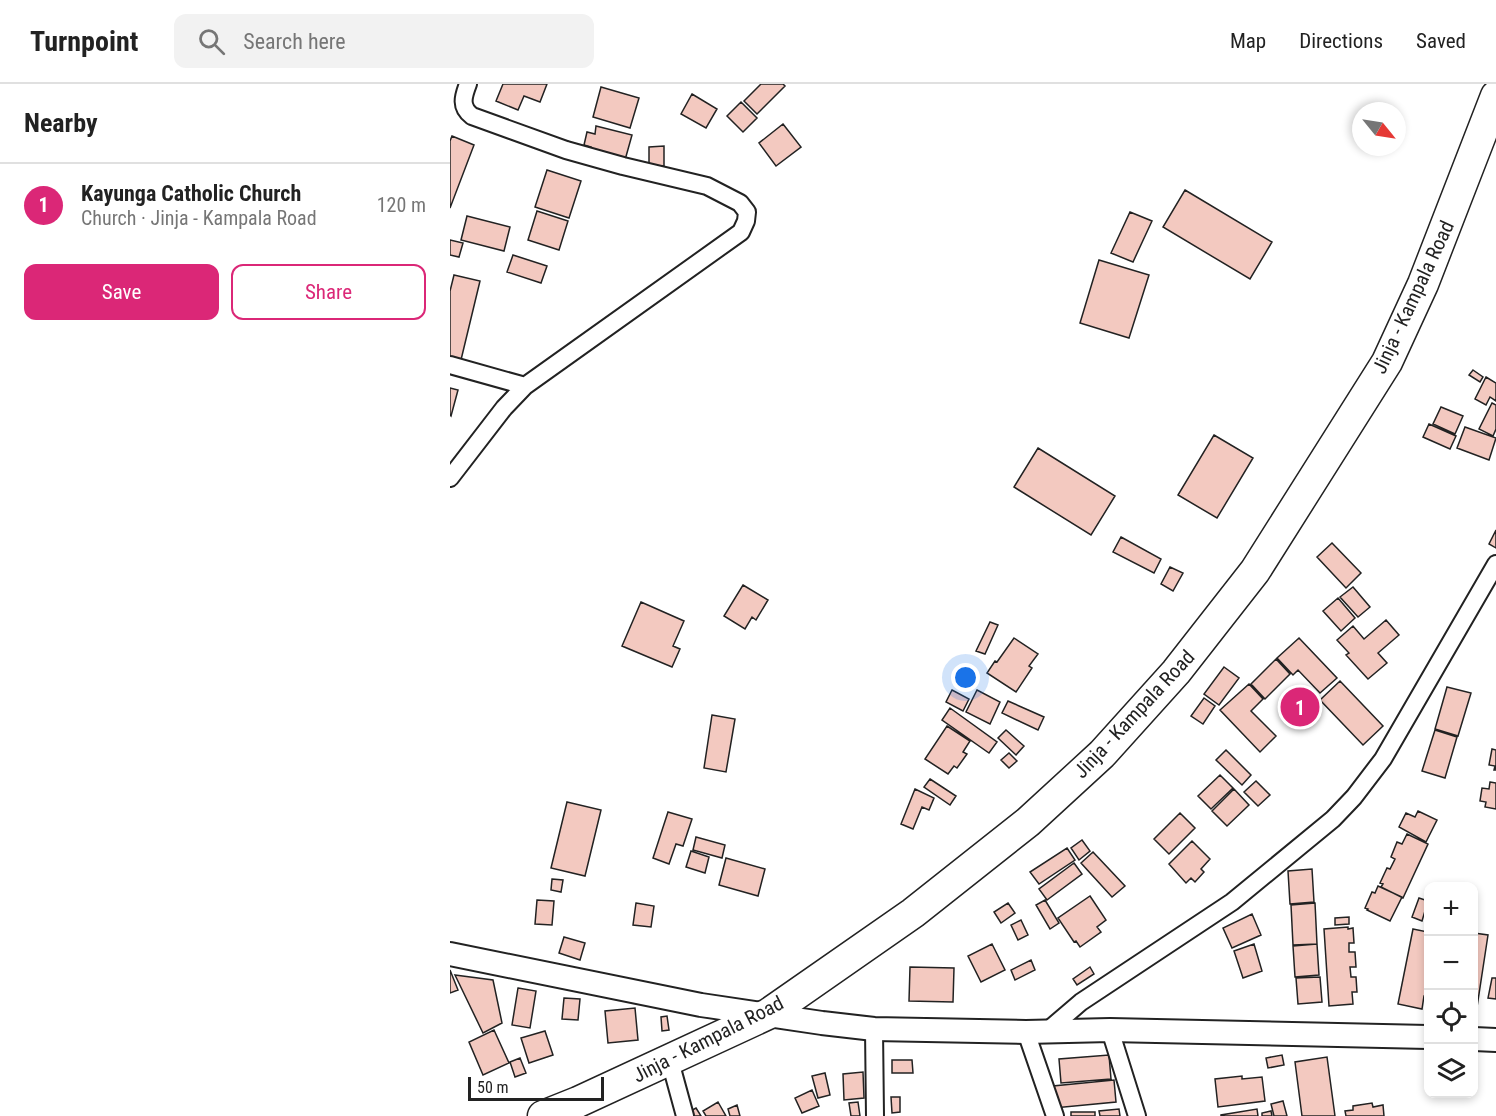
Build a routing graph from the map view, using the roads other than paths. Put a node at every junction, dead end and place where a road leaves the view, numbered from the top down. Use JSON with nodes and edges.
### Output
{"nodes":[{"id":1,"x":468,"y":84,"type":"edge"},
{"id":2,"x":1496,"y":96,"type":"edge"},
{"id":3,"x":450,"y":365,"type":"edge"},
{"id":4,"x":525,"y":386,"type":"junction"},
{"id":5,"x":450,"y":478,"type":"edge"},
{"id":6,"x":1496,"y":564,"type":"edge"},
{"id":7,"x":450,"y":954,"type":"edge"},
{"id":8,"x":768,"y":1014,"type":"junction"},
{"id":9,"x":874,"y":1029,"type":"junction"},
{"id":10,"x":1110,"y":1030,"type":"junction"},
{"id":11,"x":1036,"y":1032,"type":"junction"},
{"id":12,"x":1424,"y":1037,"type":"edge"},
{"id":13,"x":1478,"y":1039,"type":"edge"},
{"id":14,"x":1496,"y":1040,"type":"edge"},
{"id":15,"x":670,"y":1061,"type":"junction"},
{"id":16,"x":543,"y":1116,"type":"edge"},
{"id":17,"x":685,"y":1116,"type":"edge"},
{"id":18,"x":875,"y":1116,"type":"edge"},
{"id":19,"x":1055,"y":1116,"type":"edge"},
{"id":20,"x":1137,"y":1116,"type":"edge"}],
"edges":[{"from":1,"to":4,"type":"street"},
{"from":2,"to":8,"type":"highway","name":"Jinja - Kampala Road"},
{"from":3,"to":4,"type":"street"},
{"from":4,"to":5,"type":"street"},
{"from":6,"to":11,"type":"street"},
{"from":7,"to":8,"type":"street"},
{"from":8,"to":9,"type":"street"},
{"from":8,"to":15,"type":"highway","name":"Jinja - Kampala Road"},
{"from":9,"to":11,"type":"street"},
{"from":9,"to":18,"type":"street"},
{"from":10,"to":11,"type":"street"},
{"from":10,"to":12,"type":"street"},
{"from":10,"to":20,"type":"street"},
{"from":11,"to":19,"type":"street"},
{"from":13,"to":14,"type":"street"},
{"from":15,"to":16,"type":"highway","name":"Jinja - Kampala Road"},
{"from":15,"to":17,"type":"street"}]}
